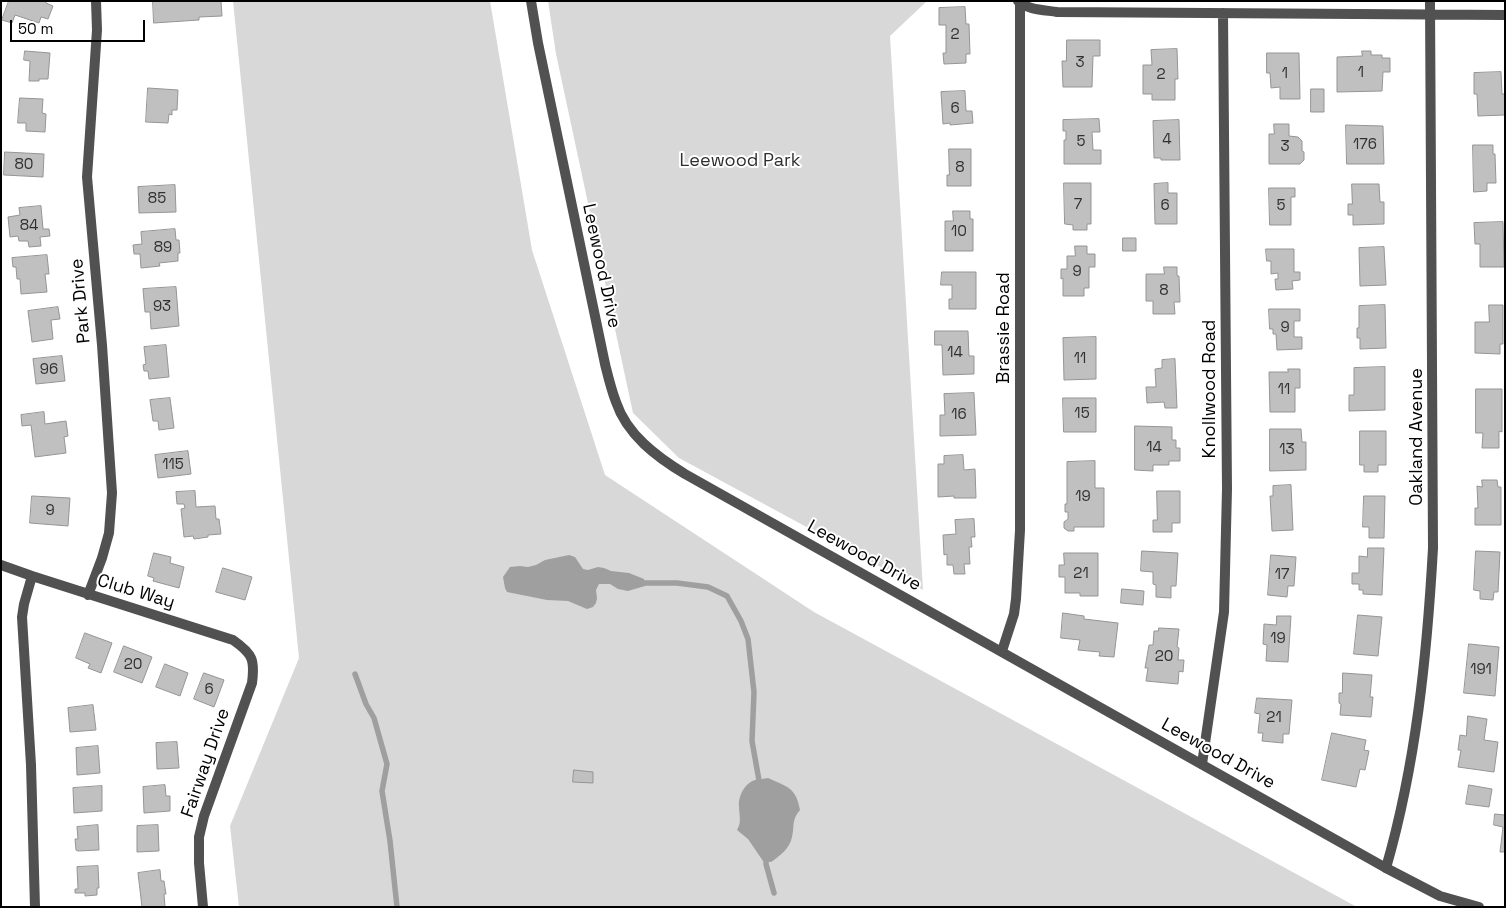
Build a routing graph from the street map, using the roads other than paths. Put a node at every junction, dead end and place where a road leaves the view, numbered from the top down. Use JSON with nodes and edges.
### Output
{"nodes":[{"id":1,"x":96,"y":1,"type":"edge"},
{"id":2,"x":531,"y":1,"type":"edge"},
{"id":3,"x":1430,"y":1,"type":"edge"},
{"id":4,"x":1019,"y":3,"type":"edge"},
{"id":5,"x":1223,"y":13,"type":"junction"},
{"id":6,"x":1430,"y":14,"type":"junction"},
{"id":7,"x":1505,"y":15,"type":"edge"},
{"id":8,"x":1,"y":565,"type":"edge"},
{"id":9,"x":32,"y":576,"type":"junction"},
{"id":10,"x":88,"y":594,"type":"junction"},
{"id":11,"x":1002,"y":651,"type":"junction"},
{"id":12,"x":253,"y":662,"type":"joint"},
{"id":13,"x":1202,"y":764,"type":"junction"},
{"id":14,"x":1386,"y":868,"type":"junction"},
{"id":15,"x":34,"y":907,"type":"edge"},
{"id":16,"x":203,"y":907,"type":"edge"},
{"id":17,"x":1479,"y":907,"type":"edge"}],
"edges":[{"from":1,"to":10,"type":"street","name":"Park Drive"},
{"from":2,"to":11,"type":"street","name":"Leewood Drive"},
{"from":3,"to":6,"type":"street","name":"Oakland Avenue"},
{"from":4,"to":5,"type":"street"},
{"from":4,"to":11,"type":"street","name":"Brassie Road"},
{"from":5,"to":6,"type":"street"},
{"from":5,"to":13,"type":"street","name":"Knollwood Road"},
{"from":6,"to":7,"type":"street"},
{"from":6,"to":14,"type":"street","name":"Oakland Avenue"},
{"from":8,"to":9,"type":"street","name":"Club Way"},
{"from":9,"to":10,"type":"street","name":"Club Way"},
{"from":9,"to":15,"type":"street"},
{"from":10,"to":12,"type":"street","name":"Club Way"},
{"from":11,"to":13,"type":"street","name":"Leewood Drive"},
{"from":12,"to":16,"type":"street","name":"Fairway Drive"},
{"from":13,"to":14,"type":"street","name":"Leewood Drive"},
{"from":14,"to":17,"type":"street","name":"Leewood Drive"}]}
